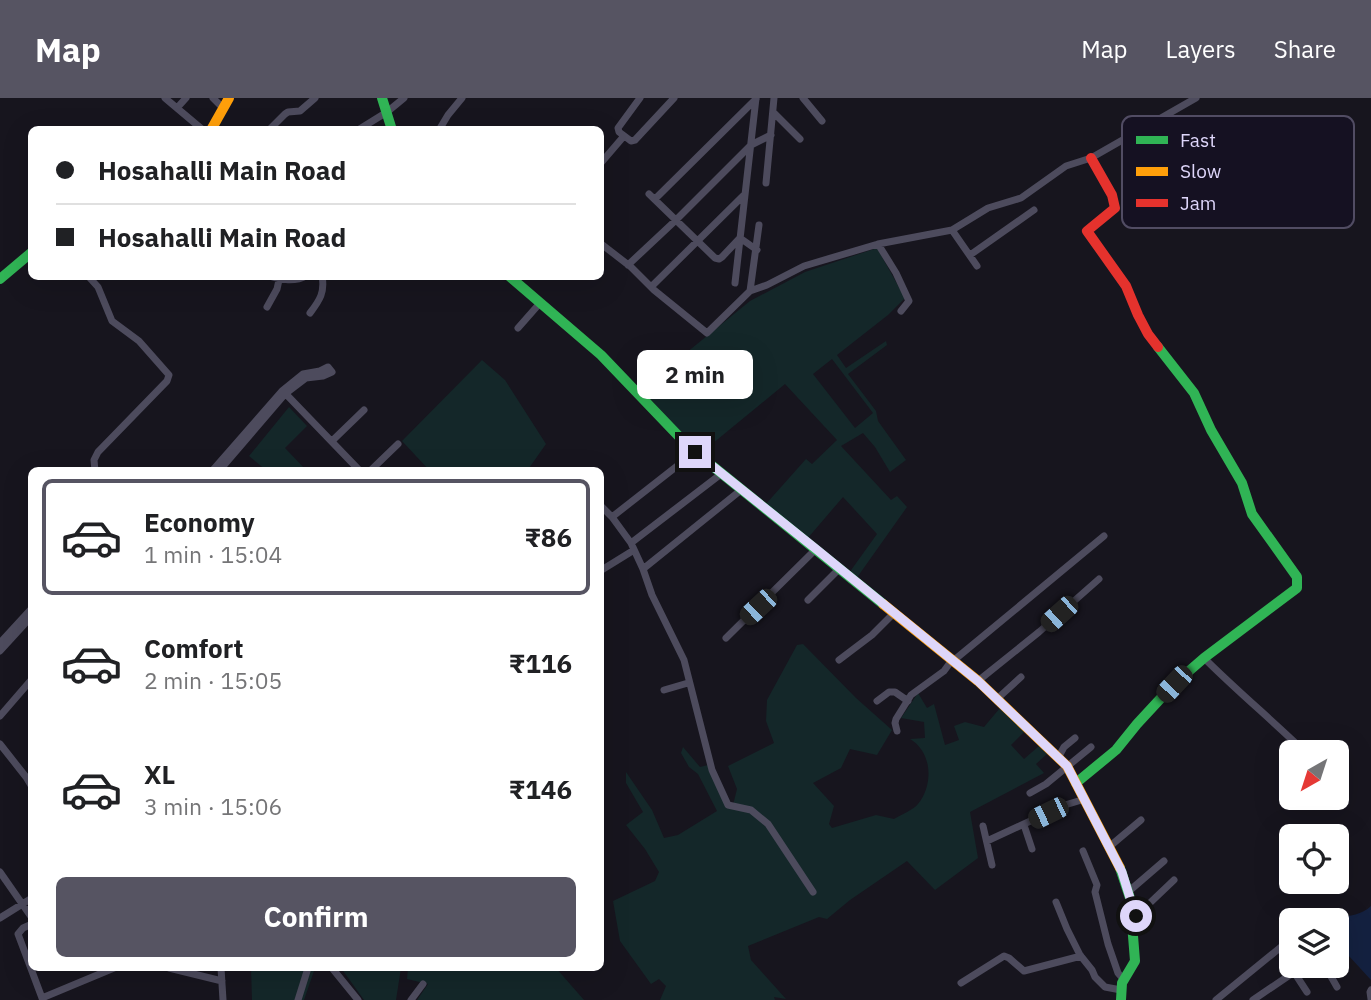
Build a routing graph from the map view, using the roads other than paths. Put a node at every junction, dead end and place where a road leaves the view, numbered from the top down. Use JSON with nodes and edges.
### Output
{"nodes":[{"id":1,"x":165,"y":98,"type":"edge"},
{"id":2,"x":186,"y":98,"type":"edge"},
{"id":3,"x":213,"y":98,"type":"edge"},
{"id":4,"x":229,"y":98,"type":"edge"},
{"id":5,"x":315,"y":98,"type":"edge"},
{"id":6,"x":382,"y":98,"type":"edge"},
{"id":7,"x":404,"y":98,"type":"edge"},
{"id":8,"x":463,"y":98,"type":"edge"},
{"id":9,"x":640,"y":98,"type":"edge"},
{"id":10,"x":674,"y":98,"type":"edge"},
{"id":11,"x":756,"y":98,"type":"edge"},
{"id":12,"x":775,"y":98,"type":"edge"},
{"id":13,"x":803,"y":98,"type":"edge"},
{"id":14,"x":1196,"y":98,"type":"edge"},
{"id":15,"x":177,"y":108,"type":"junction"},
{"id":16,"x":223,"y":108,"type":"junction"},
{"id":17,"x":773,"y":111,"type":"junction"},
{"id":18,"x":387,"y":113,"type":"junction"},
{"id":19,"x":1164,"y":116,"type":"edge"},
{"id":20,"x":822,"y":121,"type":"dead end"},
{"id":21,"x":198,"y":126,"type":"edge"},
{"id":22,"x":213,"y":126,"type":"edge"},
{"id":23,"x":273,"y":126,"type":"edge"},
{"id":24,"x":365,"y":126,"type":"edge"},
{"id":25,"x":391,"y":126,"type":"edge"},
{"id":26,"x":441,"y":126,"type":"edge"},
{"id":27,"x":771,"y":135,"type":"junction"},
{"id":28,"x":624,"y":136,"type":"junction"},
{"id":29,"x":800,"y":139,"type":"dead end"},
{"id":30,"x":1122,"y":140,"type":"edge"},
{"id":31,"x":751,"y":145,"type":"junction"},
{"id":32,"x":1091,"y":158,"type":"junction"},
{"id":33,"x":604,"y":159,"type":"edge"},
{"id":34,"x":766,"y":183,"type":"dead end"},
{"id":35,"x":745,"y":194,"type":"junction"},
{"id":36,"x":1034,"y":210,"type":"dead end"},
{"id":37,"x":676,"y":220,"type":"junction"},
{"id":38,"x":759,"y":225,"type":"dead end"},
{"id":39,"x":952,"y":230,"type":"junction"},
{"id":40,"x":740,"y":238,"type":"junction"},
{"id":41,"x":697,"y":241,"type":"junction"},
{"id":42,"x":878,"y":244,"type":"junction"},
{"id":43,"x":604,"y":246,"type":"edge"},
{"id":44,"x":757,"y":250,"type":"junction"},
{"id":45,"x":28,"y":255,"type":"edge"},
{"id":46,"x":970,"y":255,"type":"junction"},
{"id":47,"x":628,"y":265,"type":"junction"},
{"id":48,"x":977,"y":266,"type":"dead end"},
{"id":49,"x":0,"y":279,"type":"edge"},
{"id":50,"x":91,"y":280,"type":"edge"},
{"id":51,"x":279,"y":280,"type":"edge"},
{"id":52,"x":323,"y":280,"type":"edge"},
{"id":53,"x":514,"y":280,"type":"edge"},
{"id":54,"x":735,"y":283,"type":"dead end"},
{"id":55,"x":651,"y":287,"type":"junction"},
{"id":56,"x":750,"y":291,"type":"junction"},
{"id":57,"x":540,"y":303,"type":"junction"},
{"id":58,"x":267,"y":307,"type":"dead end"},
{"id":59,"x":901,"y":311,"type":"dead end"},
{"id":60,"x":310,"y":313,"type":"dead end"},
{"id":61,"x":518,"y":328,"type":"dead end"},
{"id":62,"x":330,"y":370,"type":"dead end"},
{"id":63,"x":284,"y":392,"type":"junction"},
{"id":64,"x":364,"y":410,"type":"dead end"},
{"id":65,"x":332,"y":442,"type":"junction"},
{"id":66,"x":398,"y":444,"type":"dead end"},
{"id":67,"x":695,"y":452,"type":"junction"},
{"id":68,"x":95,"y":467,"type":"edge"},
{"id":69,"x":216,"y":467,"type":"edge"},
{"id":70,"x":225,"y":467,"type":"edge"},
{"id":71,"x":356,"y":467,"type":"edge"},
{"id":72,"x":374,"y":467,"type":"edge"},
{"id":73,"x":721,"y":474,"type":"junction"},
{"id":74,"x":741,"y":490,"type":"junction"},
{"id":75,"x":604,"y":509,"type":"edge"},
{"id":76,"x":612,"y":517,"type":"junction"},
{"id":77,"x":1104,"y":536,"type":"dead end"},
{"id":78,"x":632,"y":546,"type":"junction"},
{"id":79,"x":816,"y":549,"type":"junction"},
{"id":80,"x":604,"y":568,"type":"edge"},
{"id":81,"x":840,"y":568,"type":"junction"},
{"id":82,"x":643,"y":569,"type":"junction"},
{"id":83,"x":1098,"y":579,"type":"dead end"},
{"id":84,"x":808,"y":600,"type":"dead end"},
{"id":85,"x":28,"y":612,"type":"edge"},
{"id":86,"x":894,"y":613,"type":"junction"},
{"id":87,"x":28,"y":620,"type":"edge"},
{"id":88,"x":726,"y":638,"type":"dead end"},
{"id":89,"x":0,"y":643,"type":"edge"},
{"id":90,"x":0,"y":651,"type":"edge"},
{"id":91,"x":1204,"y":658,"type":"junction"},
{"id":92,"x":839,"y":660,"type":"dead end"},
{"id":93,"x":953,"y":660,"type":"junction"},
{"id":94,"x":1021,"y":677,"type":"dead end"},
{"id":95,"x":978,"y":681,"type":"junction"},
{"id":96,"x":688,"y":683,"type":"junction"},
{"id":97,"x":28,"y":684,"type":"edge"},
{"id":98,"x":664,"y":690,"type":"dead end"},
{"id":99,"x":997,"y":699,"type":"junction"},
{"id":100,"x":877,"y":701,"type":"dead end"},
{"id":101,"x":908,"y":701,"type":"junction"},
{"id":102,"x":0,"y":716,"type":"edge"},
{"id":103,"x":897,"y":731,"type":"dead end"},
{"id":104,"x":1075,"y":738,"type":"dead end"},
{"id":105,"x":1293,"y":740,"type":"edge"},
{"id":106,"x":0,"y":744,"type":"edge"},
{"id":107,"x":1091,"y":747,"type":"dead end"},
{"id":108,"x":1058,"y":758,"type":"junction"},
{"id":109,"x":1067,"y":766,"type":"junction"},
{"id":110,"x":28,"y":773,"type":"edge"},
{"id":111,"x":1076,"y":783,"type":"junction"},
{"id":112,"x":1030,"y":793,"type":"dead end"},
{"id":113,"x":1084,"y":799,"type":"junction"},
{"id":114,"x":1141,"y":820,"type":"dead end"},
{"id":115,"x":1024,"y":825,"type":"junction"},
{"id":116,"x":983,"y":826,"type":"dead end"},
{"id":117,"x":987,"y":841,"type":"junction"},
{"id":118,"x":1109,"y":847,"type":"junction"},
{"id":119,"x":1032,"y":849,"type":"dead end"},
{"id":120,"x":1083,"y":851,"type":"dead end"},
{"id":121,"x":1164,"y":861,"type":"dead end"},
{"id":122,"x":992,"y":865,"type":"dead end"},
{"id":123,"x":0,"y":872,"type":"edge"},
{"id":124,"x":1174,"y":880,"type":"dead end"},
{"id":125,"x":813,"y":892,"type":"dead end"},
{"id":126,"x":1128,"y":892,"type":"junction"},
{"id":127,"x":28,"y":900,"type":"edge"},
{"id":128,"x":1056,"y":902,"type":"dead end"},
{"id":129,"x":22,"y":903,"type":"junction"},
{"id":130,"x":28,"y":912,"type":"edge"},
{"id":131,"x":0,"y":918,"type":"edge"},
{"id":132,"x":1132,"y":920,"type":"junction"},
{"id":133,"x":28,"y":926,"type":"edge"},
{"id":134,"x":1279,"y":949,"type":"edge"},
{"id":135,"x":1081,"y":956,"type":"junction"},
{"id":136,"x":28,"y":964,"type":"edge"},
{"id":137,"x":31,"y":971,"type":"edge"},
{"id":138,"x":107,"y":971,"type":"edge"},
{"id":139,"x":181,"y":971,"type":"edge"},
{"id":140,"x":221,"y":971,"type":"edge"},
{"id":141,"x":307,"y":971,"type":"edge"},
{"id":142,"x":334,"y":971,"type":"edge"},
{"id":143,"x":1285,"y":978,"type":"edge"},
{"id":144,"x":1298,"y":978,"type":"edge"},
{"id":145,"x":1332,"y":978,"type":"edge"},
{"id":146,"x":222,"y":981,"type":"junction"},
{"id":147,"x":961,"y":983,"type":"dead end"},
{"id":148,"x":424,"y":984,"type":"dead end"},
{"id":149,"x":1338,"y":987,"type":"dead end"},
{"id":150,"x":1122,"y":990,"type":"edge"},
{"id":151,"x":1371,"y":990,"type":"edge"},
{"id":152,"x":1307,"y":992,"type":"dead end"},
{"id":153,"x":40,"y":999,"type":"edge"},
{"id":154,"x":1371,"y":999,"type":"edge"},
{"id":155,"x":223,"y":1000,"type":"edge"},
{"id":156,"x":298,"y":1000,"type":"edge"},
{"id":157,"x":358,"y":1000,"type":"edge"},
{"id":158,"x":411,"y":1000,"type":"edge"},
{"id":159,"x":1216,"y":1000,"type":"edge"},
{"id":160,"x":1253,"y":1000,"type":"edge"}],
"edges":[{"from":1,"to":15,"type":"street"},
{"from":2,"to":15,"type":"street"},
{"from":3,"to":16,"type":"street"},
{"from":4,"to":16,"type":"street"},
{"from":5,"to":23,"type":"street"},
{"from":6,"to":18,"type":"street"},
{"from":7,"to":18,"type":"street"},
{"from":8,"to":26,"type":"street"},
{"from":9,"to":28,"type":"street"},
{"from":10,"to":28,"type":"street"},
{"from":11,"to":31,"type":"street"},
{"from":11,"to":37,"type":"street"},
{"from":12,"to":17,"type":"street"},
{"from":13,"to":20,"type":"street"},
{"from":14,"to":19,"type":"street"},
{"from":15,"to":21,"type":"street"},
{"from":16,"to":22,"type":"street"},
{"from":17,"to":27,"type":"street"},
{"from":17,"to":29,"type":"street"},
{"from":18,"to":24,"type":"street"},
{"from":18,"to":25,"type":"street"},
{"from":27,"to":31,"type":"street"},
{"from":27,"to":34,"type":"street"},
{"from":28,"to":33,"type":"street"},
{"from":30,"to":32,"type":"street"},
{"from":31,"to":35,"type":"street"},
{"from":31,"to":37,"type":"street"},
{"from":32,"to":39,"type":"street"},
{"from":32,"to":91,"type":"street"},
{"from":35,"to":40,"type":"street"},
{"from":35,"to":41,"type":"street"},
{"from":36,"to":46,"type":"street"},
{"from":37,"to":41,"type":"street"},
{"from":37,"to":47,"type":"street"},
{"from":38,"to":44,"type":"street"},
{"from":39,"to":42,"type":"street"},
{"from":39,"to":46,"type":"street"},
{"from":40,"to":41,"type":"street"},
{"from":40,"to":44,"type":"street"},
{"from":40,"to":54,"type":"street"},
{"from":41,"to":55,"type":"street"},
{"from":42,"to":56,"type":"street"},
{"from":42,"to":59,"type":"street"},
{"from":43,"to":47,"type":"street"},
{"from":44,"to":56,"type":"street"},
{"from":45,"to":49,"type":"street"},
{"from":46,"to":48,"type":"street"},
{"from":47,"to":55,"type":"street"},
{"from":50,"to":68,"type":"street"},
{"from":51,"to":58,"type":"street"},
{"from":52,"to":60,"type":"street"},
{"from":53,"to":57,"type":"street"},
{"from":55,"to":56,"type":"street"},
{"from":57,"to":61,"type":"street"},
{"from":57,"to":67,"type":"street"},
{"from":62,"to":63,"type":"street"},
{"from":63,"to":65,"type":"street"},
{"from":63,"to":69,"type":"street"},
{"from":63,"to":70,"type":"street"},
{"from":64,"to":65,"type":"street"},
{"from":65,"to":71,"type":"street"},
{"from":66,"to":72,"type":"street"},
{"from":67,"to":73,"type":"street"},
{"from":67,"to":76,"type":"street"},
{"from":73,"to":74,"type":"street"},
{"from":73,"to":78,"type":"street"},
{"from":74,"to":79,"type":"street"},
{"from":74,"to":82,"type":"street"},
{"from":75,"to":76,"type":"street"},
{"from":76,"to":78,"type":"street"},
{"from":77,"to":93,"type":"street"},
{"from":78,"to":80,"type":"street"},
{"from":78,"to":82,"type":"street"},
{"from":79,"to":81,"type":"street"},
{"from":79,"to":88,"type":"street"},
{"from":81,"to":84,"type":"street"},
{"from":81,"to":86,"type":"street"},
{"from":82,"to":96,"type":"street"},
{"from":83,"to":95,"type":"street"},
{"from":85,"to":89,"type":"street"},
{"from":86,"to":92,"type":"street"},
{"from":86,"to":93,"type":"street"},
{"from":87,"to":90,"type":"street"},
{"from":91,"to":105,"type":"street"},
{"from":91,"to":111,"type":"street"},
{"from":93,"to":95,"type":"street"},
{"from":93,"to":101,"type":"street"},
{"from":94,"to":99,"type":"street"},
{"from":95,"to":99,"type":"street"},
{"from":96,"to":98,"type":"street"},
{"from":96,"to":125,"type":"street"},
{"from":97,"to":102,"type":"street"},
{"from":99,"to":108,"type":"street"},
{"from":100,"to":101,"type":"street"},
{"from":101,"to":103,"type":"street"},
{"from":104,"to":108,"type":"street"},
{"from":106,"to":110,"type":"street"},
{"from":107,"to":109,"type":"street"},
{"from":108,"to":109,"type":"street"},
{"from":109,"to":111,"type":"street"},
{"from":109,"to":112,"type":"street"},
{"from":111,"to":113,"type":"street"},
{"from":113,"to":115,"type":"street"},
{"from":113,"to":118,"type":"street"},
{"from":114,"to":118,"type":"street"},
{"from":115,"to":117,"type":"street"},
{"from":115,"to":119,"type":"street"},
{"from":116,"to":117,"type":"street"},
{"from":117,"to":122,"type":"street"},
{"from":118,"to":126,"type":"street"},
{"from":120,"to":150,"type":"street"},
{"from":121,"to":126,"type":"street"},
{"from":123,"to":129,"type":"street"},
{"from":124,"to":132,"type":"street"},
{"from":126,"to":132,"type":"street"},
{"from":127,"to":129,"type":"street"},
{"from":128,"to":135,"type":"street"},
{"from":129,"to":130,"type":"street"},
{"from":129,"to":131,"type":"street"},
{"from":132,"to":150,"type":"street"},
{"from":133,"to":136,"type":"street"},
{"from":134,"to":159,"type":"street"},
{"from":135,"to":147,"type":"street"},
{"from":135,"to":150,"type":"street"},
{"from":137,"to":153,"type":"street"},
{"from":138,"to":153,"type":"street"},
{"from":139,"to":146,"type":"street"},
{"from":140,"to":146,"type":"street"},
{"from":141,"to":156,"type":"street"},
{"from":142,"to":157,"type":"street"},
{"from":143,"to":160,"type":"street"},
{"from":144,"to":152,"type":"street"},
{"from":145,"to":149,"type":"street"},
{"from":146,"to":155,"type":"street"},
{"from":148,"to":158,"type":"street"},
{"from":151,"to":154,"type":"street"}]}
